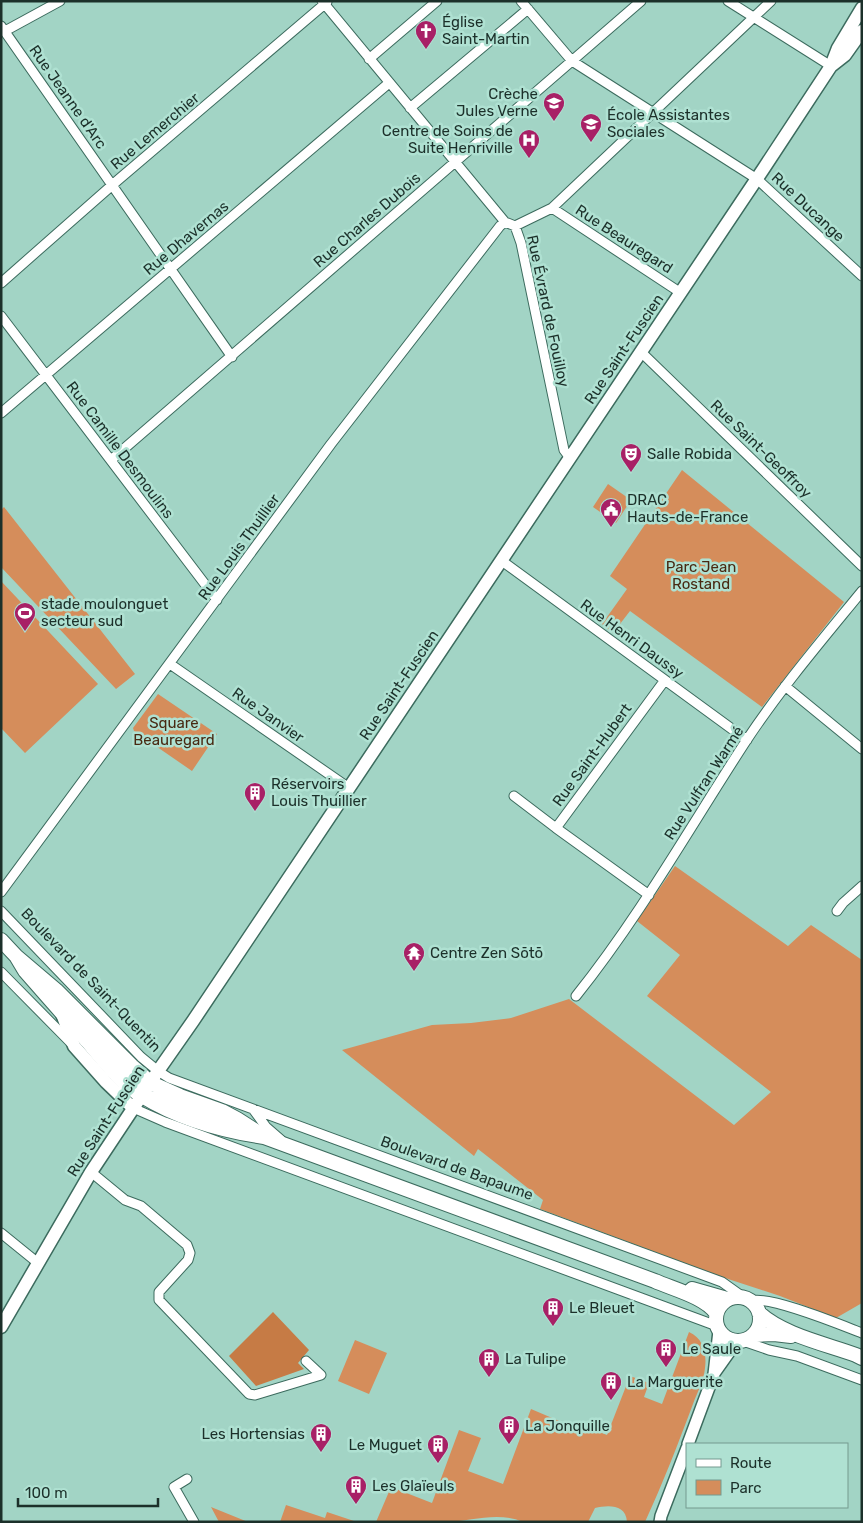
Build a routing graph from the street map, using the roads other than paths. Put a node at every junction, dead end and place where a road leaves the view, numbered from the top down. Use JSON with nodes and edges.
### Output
{"nodes":[{"id":1,"x":60,"y":1,"type":"edge"},
{"id":2,"x":438,"y":1,"type":"edge"},
{"id":3,"x":641,"y":1,"type":"edge"},
{"id":4,"x":728,"y":1,"type":"edge"},
{"id":5,"x":771,"y":1,"type":"edge"},
{"id":6,"x":325,"y":2,"type":"edge"},
{"id":7,"x":525,"y":5,"type":"edge"},
{"id":8,"x":861,"y":9,"type":"edge"},
{"id":9,"x":754,"y":18,"type":"junction"},
{"id":10,"x":3,"y":28,"type":"edge"},
{"id":11,"x":862,"y":31,"type":"edge"},
{"id":12,"x":369,"y":59,"type":"junction"},
{"id":13,"x":572,"y":61,"type":"junction"},
{"id":14,"x":831,"y":66,"type":"junction"},
{"id":15,"x":389,"y":83,"type":"junction"},
{"id":16,"x":410,"y":108,"type":"junction"},
{"id":17,"x":653,"y":113,"type":"junction"},
{"id":18,"x":455,"y":163,"type":"junction"},
{"id":19,"x":757,"y":179,"type":"junction"},
{"id":20,"x":112,"y":185,"type":"junction"},
{"id":21,"x":552,"y":208,"type":"junction"},
{"id":22,"x":504,"y":222,"type":"junction"},
{"id":23,"x":515,"y":226,"type":"junction"},
{"id":24,"x":171,"y":269,"type":"junction"},
{"id":25,"x":862,"y":276,"type":"edge"},
{"id":26,"x":1,"y":283,"type":"edge"},
{"id":27,"x":681,"y":293,"type":"junction"},
{"id":28,"x":1,"y":316,"type":"edge"},
{"id":29,"x":641,"y":352,"type":"junction"},
{"id":30,"x":232,"y":356,"type":"junction"},
{"id":31,"x":46,"y":375,"type":"junction"},
{"id":32,"x":1,"y":413,"type":"edge"},
{"id":33,"x":570,"y":458,"type":"junction"},
{"id":34,"x":111,"y":460,"type":"junction"},
{"id":35,"x":502,"y":560,"type":"junction"},
{"id":36,"x":862,"y":566,"type":"edge"},
{"id":37,"x":862,"y":591,"type":"edge"},
{"id":38,"x":217,"y":600,"type":"junction"},
{"id":39,"x":170,"y":664,"type":"junction"},
{"id":40,"x":664,"y":680,"type":"junction"},
{"id":41,"x":785,"y":686,"type":"junction"},
{"id":42,"x":747,"y":740,"type":"junction"},
{"id":43,"x":862,"y":749,"type":"edge"},
{"id":44,"x":350,"y":788,"type":"junction"},
{"id":45,"x":514,"y":796,"type":"dead end"},
{"id":46,"x":556,"y":828,"type":"junction"},
{"id":47,"x":862,"y":886,"type":"edge"},
{"id":48,"x":1,"y":892,"type":"edge"},
{"id":49,"x":648,"y":895,"type":"junction"},
{"id":50,"x":1,"y":911,"type":"edge"},
{"id":51,"x":837,"y":911,"type":"dead end"},
{"id":52,"x":1,"y":940,"type":"edge"},
{"id":53,"x":16,"y":956,"type":"junction"},
{"id":54,"x":1,"y":972,"type":"edge"},
{"id":55,"x":576,"y":996,"type":"dead end"},
{"id":56,"x":61,"y":1012,"type":"junction"},
{"id":57,"x":74,"y":1046,"type":"junction"},
{"id":58,"x":154,"y":1077,"type":"junction"},
{"id":59,"x":142,"y":1096,"type":"junction"},
{"id":60,"x":133,"y":1108,"type":"junction"},
{"id":61,"x":252,"y":1109,"type":"junction"},
{"id":62,"x":248,"y":1126,"type":"junction"},
{"id":63,"x":264,"y":1137,"type":"junction"},
{"id":64,"x":289,"y":1147,"type":"junction"},
{"id":65,"x":91,"y":1172,"type":"junction"},
{"id":66,"x":1,"y":1233,"type":"edge"},
{"id":67,"x":38,"y":1263,"type":"junction"},
{"id":68,"x":655,"y":1281,"type":"junction"},
{"id":69,"x":727,"y":1299,"type":"junction"},
{"id":70,"x":751,"y":1304,"type":"junction"},
{"id":71,"x":717,"y":1323,"type":"junction"},
{"id":72,"x":1,"y":1328,"type":"edge"},
{"id":73,"x":862,"y":1333,"type":"edge"},
{"id":74,"x":804,"y":1337,"type":"junction"},
{"id":75,"x":745,"y":1339,"type":"junction"},
{"id":76,"x":860,"y":1356,"type":"edge"},
{"id":77,"x":306,"y":1361,"type":"dead end"},
{"id":78,"x":714,"y":1374,"type":"junction"},
{"id":79,"x":862,"y":1380,"type":"edge"},
{"id":80,"x":688,"y":1443,"type":"edge"},
{"id":81,"x":686,"y":1449,"type":"edge"},
{"id":82,"x":187,"y":1479,"type":"dead end"},
{"id":83,"x":659,"y":1520,"type":"edge"},
{"id":84,"x":194,"y":1522,"type":"edge"}],
"edges":[{"from":1,"to":10,"type":"street"},
{"from":2,"to":12,"type":"street"},
{"from":3,"to":13,"type":"street","name":"Rue Charles Dubois"},
{"from":4,"to":9,"type":"street"},
{"from":5,"to":9,"type":"street"},
{"from":6,"to":12,"type":"street"},
{"from":6,"to":20,"type":"street","name":"Rue Lemerchier"},
{"from":7,"to":13,"type":"street","name":"Rue Ducange"},
{"from":7,"to":16,"type":"street"},
{"from":8,"to":14,"type":"main road","name":"Rue Saint-Fuscien"},
{"from":9,"to":14,"type":"street"},
{"from":9,"to":17,"type":"street"},
{"from":10,"to":20,"type":"street","name":"Rue Jeanne d'Arc"},
{"from":11,"to":14,"type":"main road","name":"Rue Saint-Fuscien"},
{"from":12,"to":15,"type":"street"},
{"from":13,"to":17,"type":"street","name":"Rue Ducange"},
{"from":13,"to":18,"type":"street","name":"Rue Charles Dubois"},
{"from":14,"to":19,"type":"main road","name":"Rue Saint-Fuscien"},
{"from":15,"to":16,"type":"street"},
{"from":15,"to":24,"type":"street","name":"Rue Dhavernas"},
{"from":16,"to":18,"type":"street"},
{"from":17,"to":19,"type":"street","name":"Rue Ducange"},
{"from":17,"to":21,"type":"street"},
{"from":18,"to":22,"type":"street"},
{"from":18,"to":30,"type":"street","name":"Rue Charles Dubois"},
{"from":19,"to":25,"type":"street","name":"Rue Ducange"},
{"from":19,"to":27,"type":"main road","name":"Rue Saint-Fuscien"},
{"from":20,"to":24,"type":"street","name":"Rue Jeanne d'Arc"},
{"from":20,"to":26,"type":"street","name":"Rue Lemerchier"},
{"from":21,"to":23,"type":"street"},
{"from":21,"to":27,"type":"street","name":"Rue Beauregard"},
{"from":22,"to":23,"type":"street"},
{"from":22,"to":38,"type":"street","name":"Rue Louis Thuillier"},
{"from":23,"to":33,"type":"street","name":"Rue Évrard de Fouilloy"},
{"from":24,"to":30,"type":"street","name":"Rue Jeanne d'Arc"},
{"from":24,"to":31,"type":"street","name":"Rue Dhavernas"},
{"from":27,"to":29,"type":"main road","name":"Rue Saint-Fuscien"},
{"from":28,"to":31,"type":"street","name":"Rue Camille Desmoulins"},
{"from":29,"to":33,"type":"main road","name":"Rue Saint-Fuscien"},
{"from":29,"to":36,"type":"street","name":"Rue Saint-Geoffroy"},
{"from":30,"to":34,"type":"street","name":"Rue Charles Dubois"},
{"from":31,"to":32,"type":"street","name":"Rue Dhavernas"},
{"from":31,"to":34,"type":"street","name":"Rue Camille Desmoulins"},
{"from":33,"to":35,"type":"main road","name":"Rue Saint-Fuscien"},
{"from":34,"to":38,"type":"street","name":"Rue Camille Desmoulins"},
{"from":35,"to":40,"type":"street","name":"Rue Henri Daussy"},
{"from":35,"to":44,"type":"main road","name":"Rue Saint-Fuscien"},
{"from":37,"to":41,"type":"street","name":"Rue Vulfran Warmé"},
{"from":38,"to":39,"type":"street","name":"Rue Louis Thuillier"},
{"from":39,"to":44,"type":"street","name":"Rue Janvier"},
{"from":39,"to":48,"type":"street","name":"Rue Louis Thuillier"},
{"from":40,"to":42,"type":"street","name":"Rue Henri Daussy"},
{"from":40,"to":46,"type":"street","name":"Rue Saint-Hubert"},
{"from":41,"to":42,"type":"street","name":"Rue Vulfran Warmé"},
{"from":41,"to":43,"type":"street"},
{"from":42,"to":49,"type":"street","name":"Rue Vulfran Warmé"},
{"from":44,"to":58,"type":"main road","name":"Rue Saint-Fuscien"},
{"from":45,"to":46,"type":"street"},
{"from":46,"to":49,"type":"street","name":"Rue Saint-Hubert"},
{"from":47,"to":51,"type":"street"},
{"from":49,"to":55,"type":"street","name":"Rue Vulfran Warmé"},
{"from":50,"to":58,"type":"street","name":"Boulevard de Saint-Quentin"},
{"from":52,"to":53,"type":"main road","name":"Boulevard de Saint-Quentin"},
{"from":53,"to":56,"type":"main road","name":"Boulevard de Saint-Quentin"},
{"from":53,"to":58,"type":"main road","name":"Boulevard de Saint-Quentin"},
{"from":54,"to":57,"type":"street"},
{"from":56,"to":57,"type":"main road"},
{"from":56,"to":58,"type":"main road"},
{"from":56,"to":59,"type":"main road","name":"Boulevard de Saint-Quentin"},
{"from":57,"to":60,"type":"main road"},
{"from":58,"to":59,"type":"main road","name":"Rue Saint-Fuscien"},
{"from":58,"to":61,"type":"street","name":"Boulevard de Bapaume"},
{"from":58,"to":62,"type":"main road"},
{"from":59,"to":60,"type":"main road","name":"Rue Saint-Fuscien"},
{"from":59,"to":62,"type":"main road"},
{"from":59,"to":63,"type":"main road"},
{"from":60,"to":65,"type":"main road","name":"Rue Saint-Fuscien"},
{"from":60,"to":71,"type":"street"},
{"from":61,"to":64,"type":"street"},
{"from":61,"to":70,"type":"street","name":"Boulevard de Bapaume"},
{"from":62,"to":63,"type":"main road"},
{"from":63,"to":64,"type":"main road"},
{"from":64,"to":68,"type":"main road"},
{"from":65,"to":67,"type":"main road","name":"Rue Saint-Fuscien"},
{"from":65,"to":77,"type":"street"},
{"from":66,"to":67,"type":"street"},
{"from":67,"to":72,"type":"main road","name":"Rue Saint-Fuscien"},
{"from":68,"to":69,"type":"main road"},
{"from":68,"to":71,"type":"main road"},
{"from":69,"to":70,"type":"main road"},
{"from":69,"to":71,"type":"main road"},
{"from":70,"to":73,"type":"street","name":"Boulevard de Bapaume"},
{"from":70,"to":74,"type":"main road","name":"Boulevard de Bapaume"},
{"from":70,"to":75,"type":"main road"},
{"from":71,"to":75,"type":"main road"},
{"from":71,"to":78,"type":"street"},
{"from":74,"to":75,"type":"main road","name":"Boulevard de Bapaume"},
{"from":74,"to":76,"type":"main road","name":"Boulevard de Bapaume"},
{"from":75,"to":78,"type":"street"},
{"from":75,"to":79,"type":"street"},
{"from":78,"to":80,"type":"street"},
{"from":81,"to":83,"type":"street"},
{"from":82,"to":84,"type":"street"}]}
